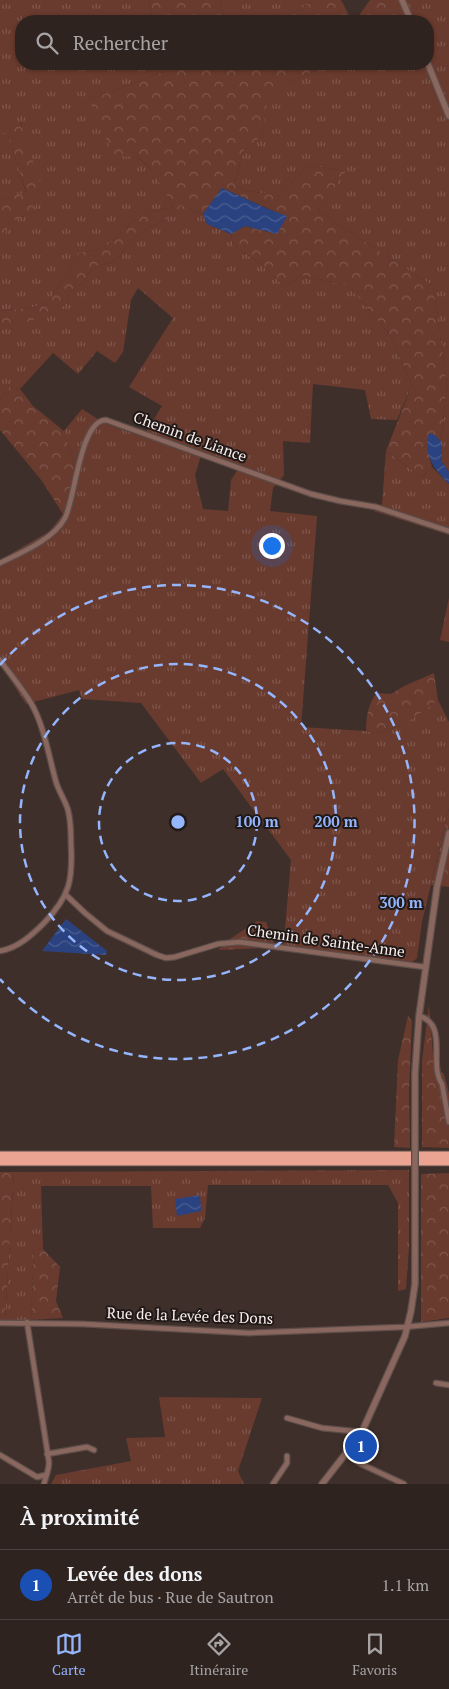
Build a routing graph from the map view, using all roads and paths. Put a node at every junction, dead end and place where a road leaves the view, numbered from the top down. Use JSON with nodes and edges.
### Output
{"nodes":[{"id":1,"x":402,"y":0,"type":"edge"},
{"id":2,"x":408,"y":15,"type":"edge"},
{"id":3,"x":430,"y":70,"type":"edge"},
{"id":4,"x":449,"y":116,"type":"edge"},
{"id":5,"x":449,"y":530,"type":"edge"},
{"id":6,"x":0,"y":563,"type":"edge"},
{"id":7,"x":0,"y":660,"type":"edge"},
{"id":8,"x":449,"y":832,"type":"edge"},
{"id":9,"x":66,"y":895,"type":"junction"},
{"id":10,"x":0,"y":951,"type":"edge"},
{"id":11,"x":426,"y":967,"type":"junction"},
{"id":12,"x":419,"y":1016,"type":"junction"},
{"id":13,"x":449,"y":1122,"type":"edge"},
{"id":14,"x":0,"y":1155,"type":"edge"},
{"id":15,"x":449,"y":1155,"type":"edge"},
{"id":16,"x":0,"y":1162,"type":"edge"},
{"id":17,"x":449,"y":1162,"type":"edge"},
{"id":18,"x":27,"y":1322,"type":"junction"},
{"id":19,"x":0,"y":1323,"type":"edge"},
{"id":20,"x":449,"y":1323,"type":"edge"},
{"id":21,"x":408,"y":1326,"type":"junction"},
{"id":22,"x":436,"y":1383,"type":"dead end"},
{"id":23,"x":449,"y":1385,"type":"edge"},
{"id":24,"x":287,"y":1418,"type":"dead end"},
{"id":25,"x":362,"y":1432,"type":"junction"},
{"id":26,"x":94,"y":1450,"type":"dead end"},
{"id":27,"x":47,"y":1454,"type":"junction"},
{"id":28,"x":346,"y":1454,"type":"junction"},
{"id":29,"x":0,"y":1455,"type":"edge"},
{"id":30,"x":287,"y":1456,"type":"dead end"},
{"id":31,"x":46,"y":1475,"type":"junction"},
{"id":32,"x":44,"y":1484,"type":"edge"},
{"id":33,"x":273,"y":1484,"type":"edge"},
{"id":34,"x":322,"y":1484,"type":"edge"},
{"id":35,"x":404,"y":1484,"type":"edge"}],
"edges":[{"from":1,"to":2,"type":"street"},
{"from":3,"to":4,"type":"street"},
{"from":5,"to":6,"type":"street","name":"Chemin de Liance"},
{"from":7,"to":9,"type":"street"},
{"from":8,"to":11,"type":"street"},
{"from":9,"to":10,"type":"street"},
{"from":9,"to":11,"type":"street","name":"Chemin de Sainte-Anne"},
{"from":11,"to":12,"type":"street"},
{"from":12,"to":13,"type":"street"},
{"from":12,"to":21,"type":"street","bridge":true},
{"from":14,"to":15,"type":"highway"},
{"from":16,"to":17,"type":"highway"},
{"from":18,"to":19,"type":"street","name":"Rue de la Levée des Dons"},
{"from":18,"to":21,"type":"street","name":"Rue de la Levée des Dons"},
{"from":18,"to":27,"type":"street"},
{"from":20,"to":21,"type":"street","name":"Rue de la Levée des Dons"},
{"from":21,"to":25,"type":"street"},
{"from":22,"to":23,"type":"street"},
{"from":24,"to":25,"type":"street"},
{"from":25,"to":28,"type":"street"},
{"from":26,"to":27,"type":"street"},
{"from":27,"to":31,"type":"street"},
{"from":28,"to":34,"type":"street"},
{"from":28,"to":35,"type":"street"},
{"from":29,"to":31,"type":"street"},
{"from":30,"to":33,"type":"street"},
{"from":31,"to":32,"type":"street"}]}
